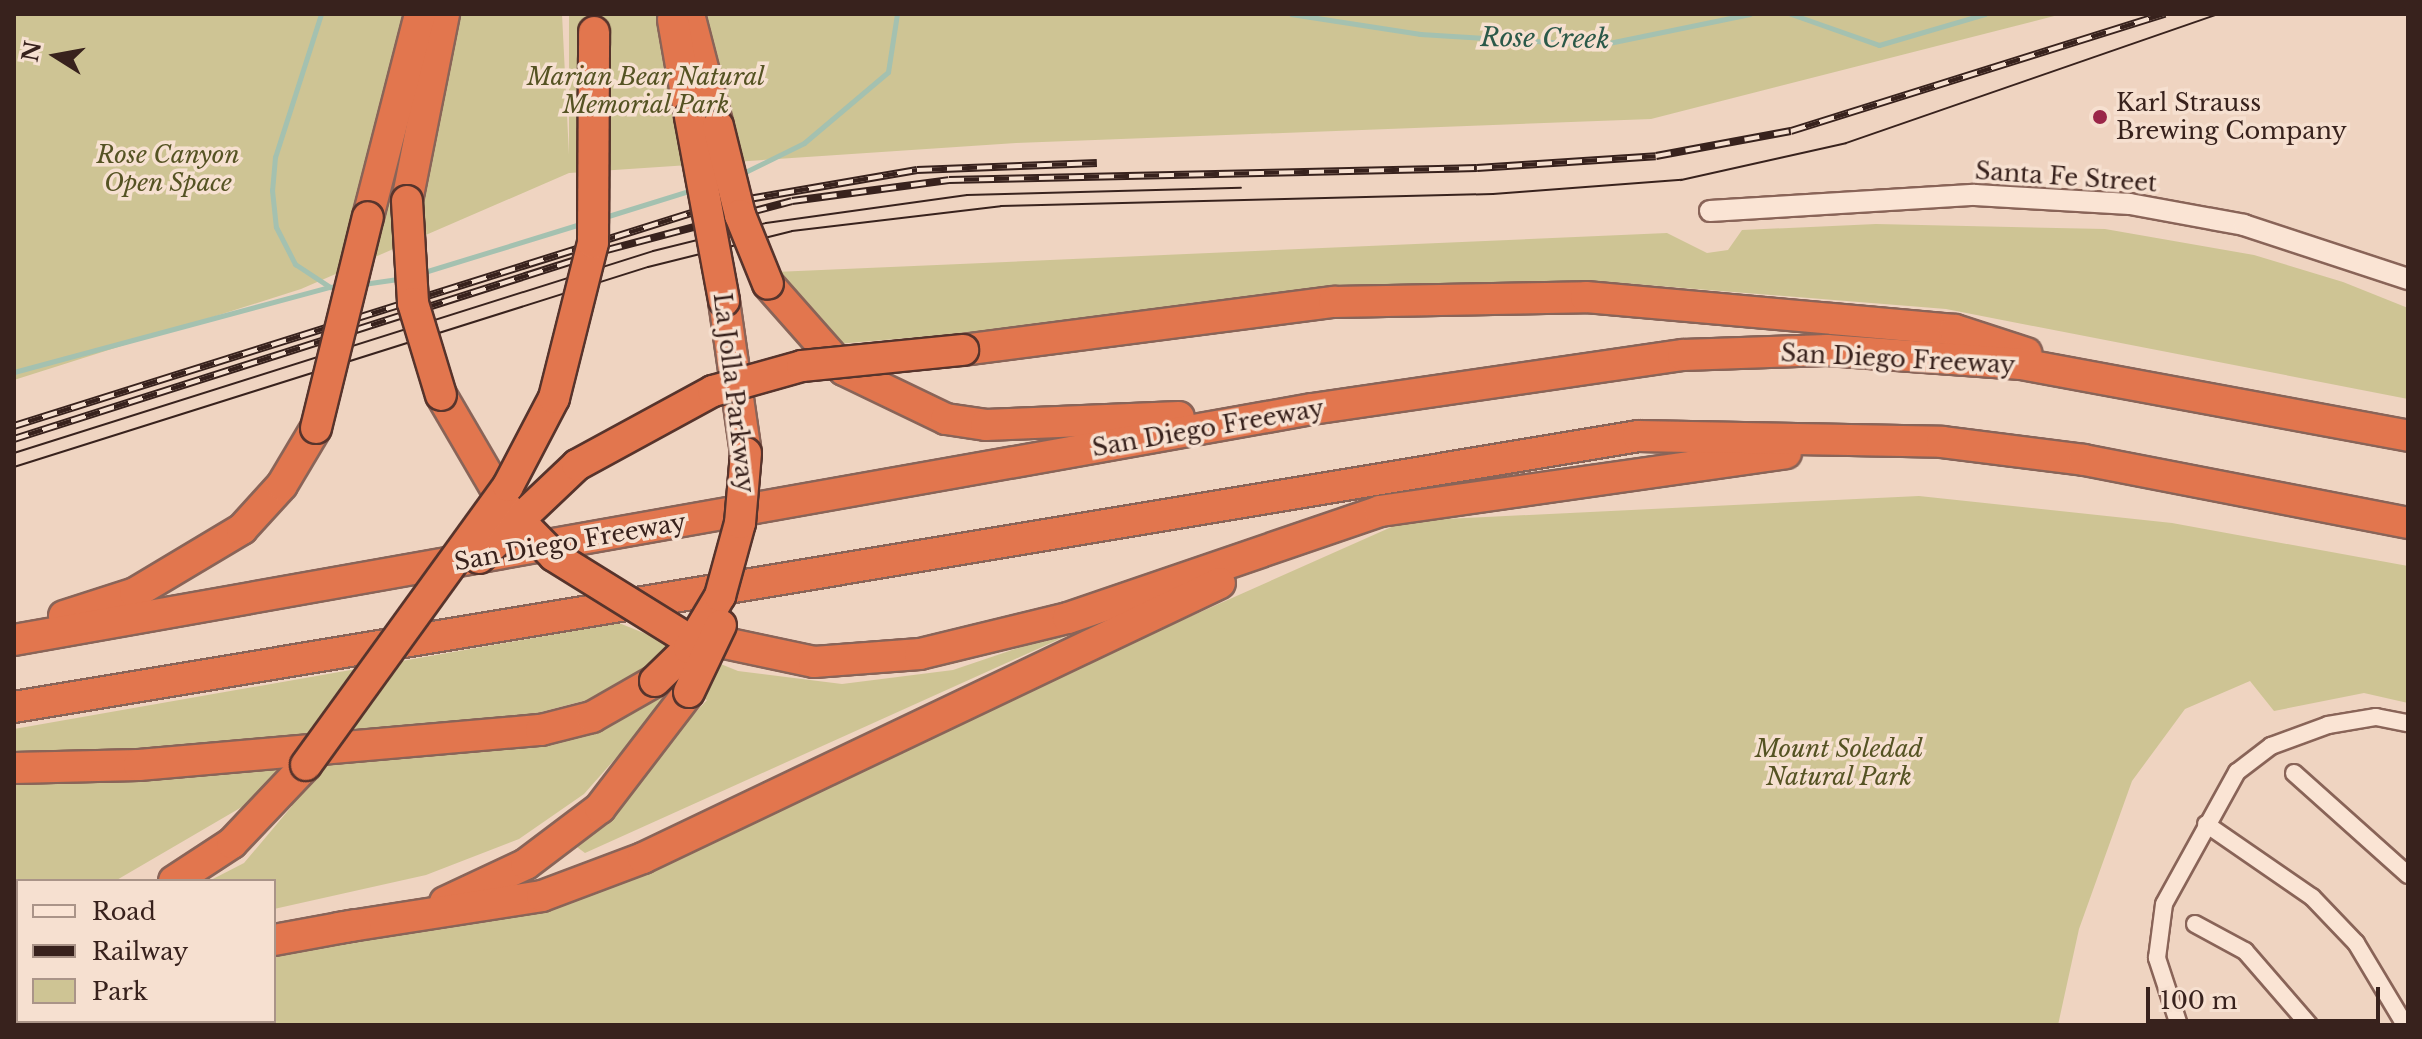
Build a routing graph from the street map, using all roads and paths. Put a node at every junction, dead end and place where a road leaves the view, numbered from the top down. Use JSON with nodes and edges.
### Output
{"nodes":[{"id":1,"x":420,"y":14,"type":"edge"},
{"id":2,"x":444,"y":14,"type":"edge"},
{"id":3,"x":672,"y":14,"type":"edge"},
{"id":4,"x":689,"y":14,"type":"edge"},
{"id":5,"x":594,"y":23,"type":"edge"},
{"id":6,"x":704,"y":121,"type":"junction"},
{"id":7,"x":1710,"y":211,"type":"dead end"},
{"id":8,"x":2408,"y":279,"type":"edge"},
{"id":9,"x":2127,"y":385,"type":"junction"},
{"id":10,"x":1312,"y":409,"type":"junction"},
{"id":11,"x":2408,"y":436,"type":"edge"},
{"id":12,"x":1884,"y":440,"type":"junction"},
{"id":13,"x":746,"y":453,"type":"junction"},
{"id":14,"x":1380,"y":511,"type":"junction"},
{"id":15,"x":2408,"y":523,"type":"edge"},
{"id":16,"x":14,"y":633,"type":"edge"},
{"id":17,"x":14,"y":640,"type":"edge"},
{"id":18,"x":356,"y":697,"type":"junction"},
{"id":19,"x":14,"y":707,"type":"edge"},
{"id":20,"x":2408,"y":723,"type":"edge"},
{"id":21,"x":14,"y":768,"type":"edge"},
{"id":22,"x":2294,"y":773,"type":"dead end"},
{"id":23,"x":2206,"y":824,"type":"junction"},
{"id":24,"x":2408,"y":875,"type":"edge"},
{"id":25,"x":178,"y":879,"type":"edge"},
{"id":26,"x":2195,"y":924,"type":"dead end"},
{"id":27,"x":338,"y":928,"type":"junction"},
{"id":28,"x":276,"y":940,"type":"edge"},
{"id":29,"x":2179,"y":1025,"type":"edge"},
{"id":30,"x":2309,"y":1025,"type":"edge"},
{"id":31,"x":2405,"y":1025,"type":"edge"}],
"edges":[{"from":1,"to":16,"type":"highway","bridge":true},
{"from":2,"to":14,"type":"highway","bridge":true},
{"from":3,"to":6,"type":"highway","name":"La Jolla Parkway"},
{"from":4,"to":6,"type":"highway"},
{"from":5,"to":18,"type":"highway","bridge":true},
{"from":6,"to":10,"type":"highway","bridge":true},
{"from":6,"to":13,"type":"highway","name":"La Jolla Parkway","bridge":true},
{"from":7,"to":8,"type":"street","name":"Santa Fe Street"},
{"from":9,"to":10,"type":"highway","name":"San Diego Freeway"},
{"from":9,"to":11,"type":"highway","name":"San Diego Freeway"},
{"from":9,"to":18,"type":"highway","bridge":true},
{"from":10,"to":17,"type":"highway","name":"San Diego Freeway"},
{"from":12,"to":14,"type":"highway"},
{"from":12,"to":15,"type":"highway"},
{"from":12,"to":19,"type":"highway"},
{"from":13,"to":21,"type":"highway","bridge":true},
{"from":13,"to":27,"type":"highway","name":"La Jolla Parkway","bridge":true},
{"from":14,"to":27,"type":"highway"},
{"from":18,"to":25,"type":"highway","bridge":true},
{"from":20,"to":23,"type":"street"},
{"from":22,"to":24,"type":"street"},
{"from":23,"to":29,"type":"street"},
{"from":23,"to":31,"type":"street"},
{"from":26,"to":30,"type":"street"},
{"from":27,"to":28,"type":"highway","name":"La Jolla Parkway"}]}
